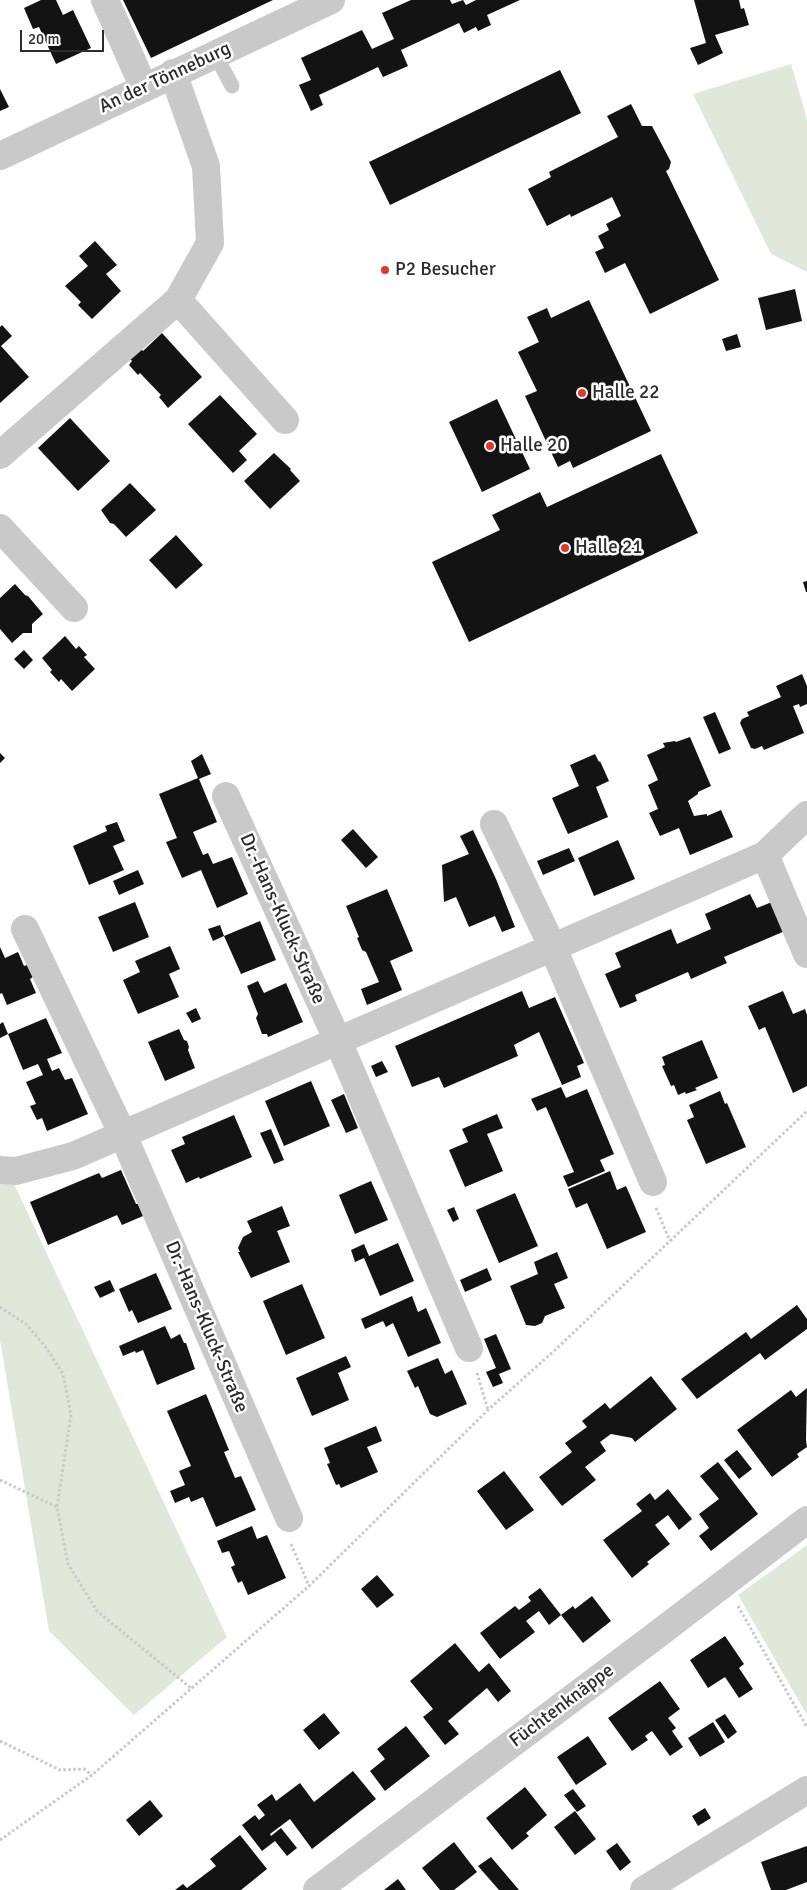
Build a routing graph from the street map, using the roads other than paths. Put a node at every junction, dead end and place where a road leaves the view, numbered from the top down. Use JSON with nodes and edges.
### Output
{"nodes":[{"id":1,"x":105,"y":0,"type":"edge"},
{"id":2,"x":331,"y":0,"type":"edge"},
{"id":3,"x":214,"y":54,"type":"junction"},
{"id":4,"x":174,"y":73,"type":"junction"},
{"id":5,"x":232,"y":86,"type":"dead end"},
{"id":6,"x":144,"y":88,"type":"junction"},
{"id":7,"x":0,"y":156,"type":"edge"},
{"id":8,"x":178,"y":300,"type":"junction"},
{"id":9,"x":285,"y":420,"type":"dead end"},
{"id":10,"x":0,"y":455,"type":"edge"},
{"id":11,"x":0,"y":528,"type":"edge"},
{"id":12,"x":74,"y":608,"type":"dead end"},
{"id":13,"x":226,"y":796,"type":"dead end"},
{"id":14,"x":807,"y":815,"type":"edge"},
{"id":15,"x":494,"y":824,"type":"dead end"},
{"id":16,"x":765,"y":855,"type":"junction"},
{"id":17,"x":25,"y":929,"type":"dead end"},
{"id":18,"x":552,"y":948,"type":"junction"},
{"id":19,"x":807,"y":954,"type":"edge"},
{"id":20,"x":338,"y":1041,"type":"junction"},
{"id":21,"x":123,"y":1135,"type":"junction"},
{"id":22,"x":0,"y":1170,"type":"edge"},
{"id":23,"x":653,"y":1182,"type":"road end"},
{"id":24,"x":469,"y":1348,"type":"road end"},
{"id":25,"x":289,"y":1518,"type":"road end"},
{"id":26,"x":807,"y":1520,"type":"edge"},
{"id":27,"x":807,"y":1790,"type":"edge"},
{"id":28,"x":317,"y":1890,"type":"edge"},
{"id":29,"x":644,"y":1890,"type":"edge"}],
"edges":[{"from":1,"to":6,"type":"street"},
{"from":2,"to":3,"type":"street","name":"An der Tönneburg"},
{"from":3,"to":4,"type":"street","name":"An der Tönneburg"},
{"from":3,"to":5,"type":"lane"},
{"from":4,"to":6,"type":"street","name":"An der Tönneburg"},
{"from":4,"to":8,"type":"street"},
{"from":6,"to":7,"type":"street","name":"An der Tönneburg"},
{"from":8,"to":9,"type":"street"},
{"from":8,"to":10,"type":"street"},
{"from":11,"to":12,"type":"street"},
{"from":13,"to":20,"type":"street","name":"Dr.-Hans-Kluck-Straße"},
{"from":14,"to":16,"type":"street"},
{"from":15,"to":18,"type":"street"},
{"from":16,"to":18,"type":"street"},
{"from":16,"to":19,"type":"street"},
{"from":17,"to":21,"type":"street","name":"Dr.-Hans-Kluck-Straße"},
{"from":18,"to":20,"type":"street"},
{"from":18,"to":23,"type":"street"},
{"from":20,"to":21,"type":"street"},
{"from":20,"to":24,"type":"street","name":"Dr.-Hans-Kluck-Straße"},
{"from":21,"to":22,"type":"street"},
{"from":21,"to":25,"type":"street","name":"Dr.-Hans-Kluck-Straße"},
{"from":26,"to":28,"type":"street","name":"Füchtenknäppe"},
{"from":27,"to":29,"type":"street"}]}
